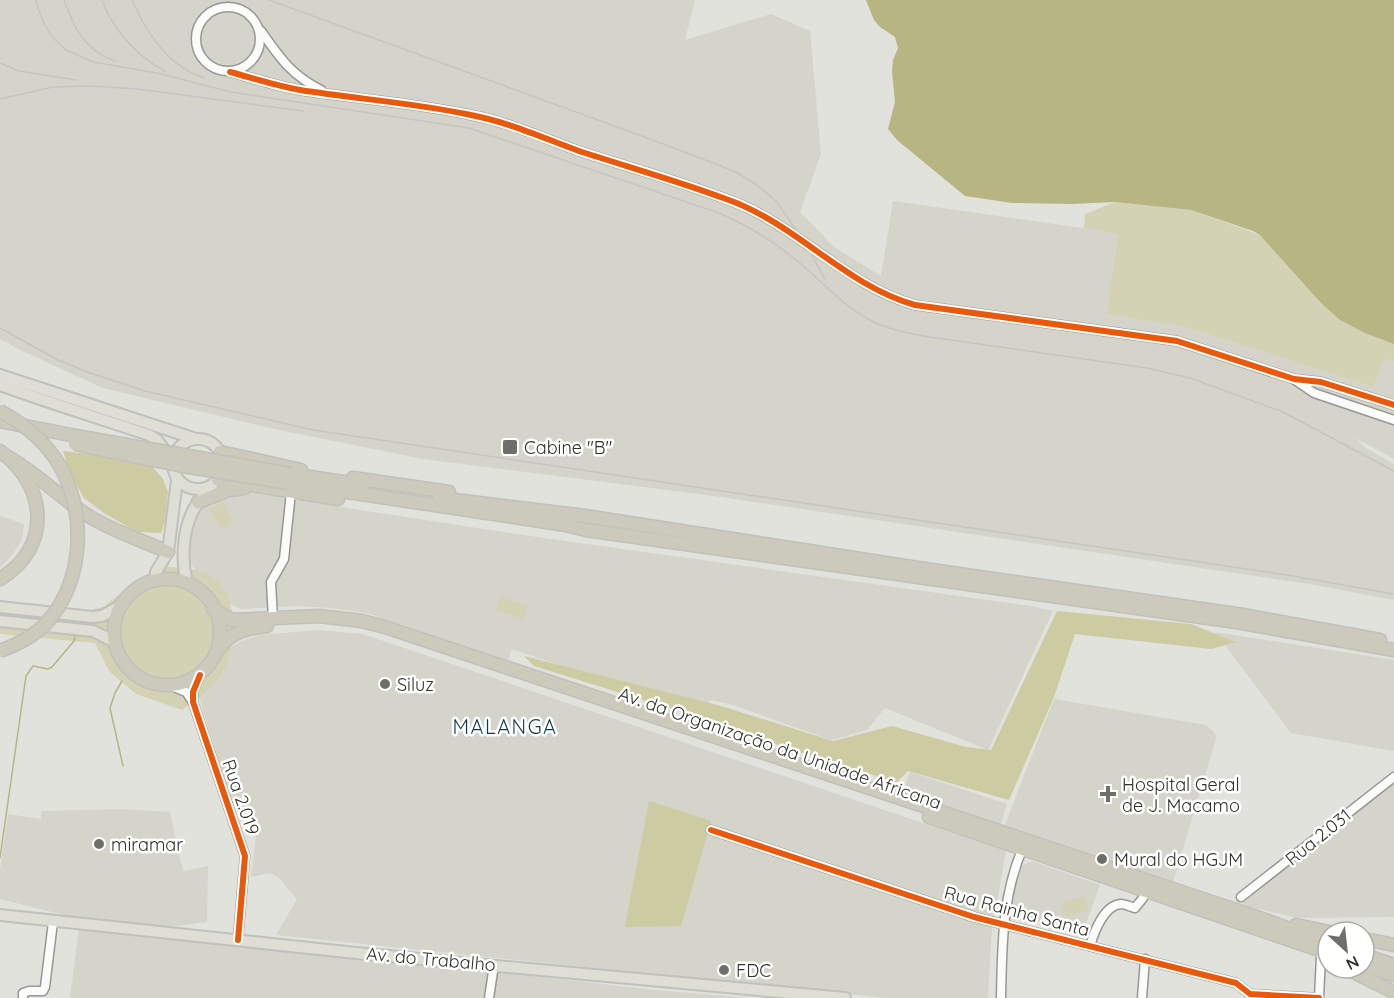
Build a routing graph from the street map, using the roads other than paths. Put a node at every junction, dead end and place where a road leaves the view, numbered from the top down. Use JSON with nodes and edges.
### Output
{"nodes":[{"id":1,"x":256,"y":23,"type":"junction"},
{"id":2,"x":230,"y":72,"type":"junction"},
{"id":3,"x":330,"y":94,"type":"junction"},
{"id":4,"x":0,"y":375,"type":"edge"},
{"id":5,"x":1294,"y":379,"type":"junction"},
{"id":6,"x":0,"y":385,"type":"edge"},
{"id":7,"x":1394,"y":405,"type":"edge"},
{"id":8,"x":0,"y":411,"type":"edge"},
{"id":9,"x":1394,"y":420,"type":"edge"},
{"id":10,"x":0,"y":421,"type":"edge"},
{"id":11,"x":0,"y":429,"type":"edge"},
{"id":12,"x":196,"y":439,"type":"junction"},
{"id":13,"x":75,"y":440,"type":"junction"},
{"id":14,"x":220,"y":452,"type":"junction"},
{"id":15,"x":4,"y":454,"type":"edge"},
{"id":16,"x":173,"y":460,"type":"junction"},
{"id":17,"x":177,"y":480,"type":"junction"},
{"id":18,"x":215,"y":483,"type":"junction"},
{"id":19,"x":290,"y":483,"type":"junction"},
{"id":20,"x":255,"y":487,"type":"junction"},
{"id":21,"x":198,"y":502,"type":"junction"},
{"id":22,"x":585,"y":516,"type":"junction"},
{"id":23,"x":168,"y":552,"type":"junction"},
{"id":24,"x":0,"y":579,"type":"edge"},
{"id":25,"x":155,"y":581,"type":"junction"},
{"id":26,"x":187,"y":583,"type":"junction"},
{"id":27,"x":120,"y":606,"type":"junction"},
{"id":28,"x":0,"y":607,"type":"edge"},
{"id":29,"x":213,"y":609,"type":"junction"},
{"id":30,"x":273,"y":619,"type":"junction"},
{"id":31,"x":0,"y":621,"type":"edge"},
{"id":32,"x":115,"y":642,"type":"junction"},
{"id":33,"x":1394,"y":642,"type":"edge"},
{"id":34,"x":219,"y":648,"type":"junction"},
{"id":35,"x":0,"y":651,"type":"edge"},
{"id":36,"x":1394,"y":651,"type":"edge"},
{"id":37,"x":200,"y":675,"type":"junction"},
{"id":38,"x":170,"y":685,"type":"junction"},
{"id":39,"x":193,"y":702,"type":"junction"},
{"id":40,"x":1394,"y":777,"type":"edge"},
{"id":41,"x":711,"y":830,"type":"dead end"},
{"id":42,"x":1024,"y":845,"type":"junction"},
{"id":43,"x":1241,"y":897,"type":"dead end"},
{"id":44,"x":1143,"y":898,"type":"dead end"},
{"id":45,"x":2,"y":916,"type":"edge"},
{"id":46,"x":1254,"y":916,"type":"junction"},
{"id":47,"x":53,"y":922,"type":"junction"},
{"id":48,"x":1003,"y":925,"type":"junction"},
{"id":49,"x":1316,"y":929,"type":"edge"},
{"id":50,"x":1316,"y":939,"type":"edge"},
{"id":51,"x":238,"y":940,"type":"junction"},
{"id":52,"x":1376,"y":941,"type":"edge"},
{"id":53,"x":1394,"y":945,"type":"edge"},
{"id":54,"x":1090,"y":946,"type":"junction"},
{"id":55,"x":1316,"y":951,"type":"edge"},
{"id":56,"x":1145,"y":959,"type":"junction"},
{"id":57,"x":1376,"y":959,"type":"edge"},
{"id":58,"x":494,"y":964,"type":"junction"},
{"id":59,"x":1394,"y":965,"type":"edge"},
{"id":60,"x":1376,"y":968,"type":"edge"},
{"id":61,"x":1394,"y":975,"type":"edge"},
{"id":62,"x":1322,"y":980,"type":"edge"},
{"id":63,"x":1370,"y":980,"type":"edge"},
{"id":64,"x":1394,"y":992,"type":"edge"},
{"id":65,"x":23,"y":998,"type":"edge"},
{"id":66,"x":489,"y":998,"type":"edge"},
{"id":67,"x":844,"y":998,"type":"edge"},
{"id":68,"x":1001,"y":998,"type":"edge"},
{"id":69,"x":1142,"y":998,"type":"edge"},
{"id":70,"x":1319,"y":998,"type":"edge"}],
"edges":[{"from":1,"to":2,"type":"street"},
{"from":1,"to":2,"type":"street"},
{"from":1,"to":3,"type":"street"},
{"from":2,"to":3,"type":"street"},
{"from":3,"to":5,"type":"street"},
{"from":4,"to":12,"type":"main road"},
{"from":5,"to":7,"type":"street"},
{"from":5,"to":9,"type":"street"},
{"from":6,"to":16,"type":"main road"},
{"from":8,"to":35,"type":"highway","bridge":true},
{"from":10,"to":13,"type":"highway"},
{"from":11,"to":13,"type":"highway"},
{"from":12,"to":14,"type":"main road"},
{"from":12,"to":16,"type":"main road"},
{"from":13,"to":19,"type":"highway","bridge":true},
{"from":14,"to":18,"type":"main road"},
{"from":14,"to":22,"type":"highway"},
{"from":15,"to":23,"type":"highway"},
{"from":15,"to":24,"type":"highway"},
{"from":16,"to":17,"type":"main road"},
{"from":17,"to":18,"type":"main road"},
{"from":17,"to":23,"type":"main road"},
{"from":18,"to":20,"type":"highway"},
{"from":18,"to":21,"type":"main road"},
{"from":19,"to":20,"type":"highway"},
{"from":19,"to":22,"type":"highway"},
{"from":19,"to":30,"type":"street"},
{"from":19,"to":36,"type":"highway"},
{"from":20,"to":21,"type":"highway"},
{"from":21,"to":26,"type":"main road"},
{"from":22,"to":33,"type":"highway"},
{"from":23,"to":25,"type":"main road"},
{"from":25,"to":26,"type":"highway"},
{"from":25,"to":27,"type":"highway"},
{"from":26,"to":29,"type":"highway"},
{"from":27,"to":28,"type":"main road"},
{"from":27,"to":32,"type":"highway"},
{"from":29,"to":30,"type":"highway","name":"Av. da Organização da Unidade Africana"},
{"from":29,"to":34,"type":"highway"},
{"from":30,"to":42,"type":"highway","name":"Av. da Organização da Unidade Africana"},
{"from":31,"to":32,"type":"main road"},
{"from":32,"to":38,"type":"highway"},
{"from":34,"to":37,"type":"highway"},
{"from":34,"to":42,"type":"highway","name":"Av. da Organização da Unidade Africana"},
{"from":37,"to":38,"type":"highway"},
{"from":37,"to":39,"type":"street"},
{"from":38,"to":39,"type":"street"},
{"from":39,"to":51,"type":"street","name":"Rua 2.019"},
{"from":40,"to":43,"type":"street","name":"Rua 2.031"},
{"from":41,"to":48,"type":"street","name":"Rua Rainha Santa"},
{"from":42,"to":46,"type":"highway"},
{"from":42,"to":48,"type":"street"},
{"from":42,"to":55,"type":"highway","name":"Av. da Organização da Unidade Africana"},
{"from":44,"to":54,"type":"street"},
{"from":45,"to":47,"type":"main road","name":"Av. do Trabalho"},
{"from":46,"to":49,"type":"highway"},
{"from":46,"to":50,"type":"highway"},
{"from":47,"to":51,"type":"main road","name":"Av. do Trabalho"},
{"from":47,"to":65,"type":"street"},
{"from":48,"to":54,"type":"street","name":"Rua Rainha Santa"},
{"from":48,"to":68,"type":"street"},
{"from":51,"to":58,"type":"main road","name":"Av. do Trabalho"},
{"from":52,"to":53,"type":"highway"},
{"from":54,"to":56,"type":"street","name":"Rua Rainha Santa"},
{"from":56,"to":69,"type":"street"},
{"from":56,"to":70,"type":"street","name":"Rua Rainha Santa"},
{"from":57,"to":59,"type":"highway"},
{"from":58,"to":66,"type":"street"},
{"from":58,"to":67,"type":"main road","name":"Av. do Trabalho"},
{"from":60,"to":61,"type":"highway"},
{"from":62,"to":70,"type":"street"},
{"from":63,"to":64,"type":"highway"}]}
